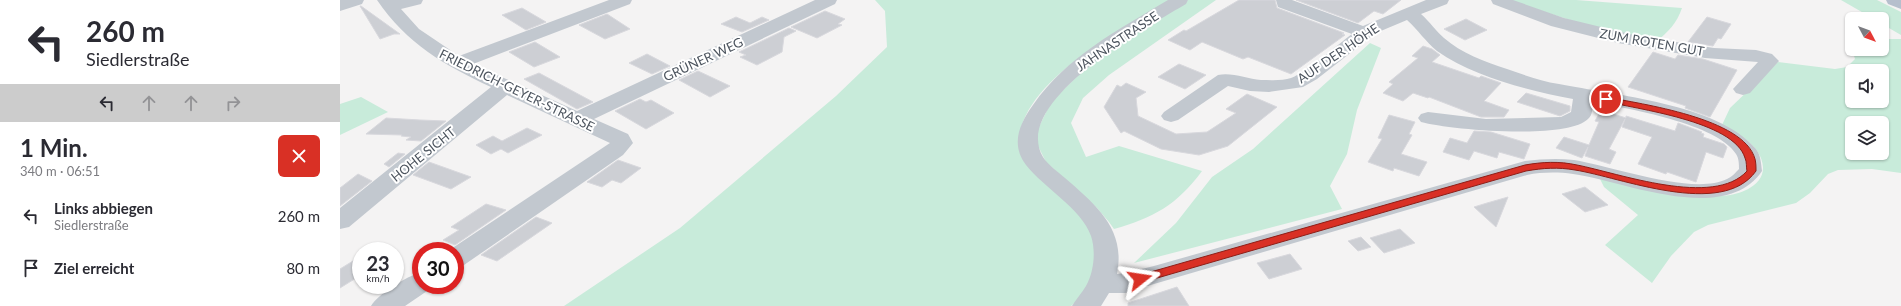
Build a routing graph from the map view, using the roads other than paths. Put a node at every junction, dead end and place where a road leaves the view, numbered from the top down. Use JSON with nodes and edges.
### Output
{"nodes":[{"id":1,"x":356,"y":0,"type":"edge"},
{"id":2,"x":415,"y":0,"type":"edge"},
{"id":3,"x":624,"y":0,"type":"edge"},
{"id":4,"x":829,"y":0,"type":"edge"},
{"id":5,"x":1180,"y":0,"type":"edge"},
{"id":6,"x":1284,"y":0,"type":"edge"},
{"id":7,"x":1442,"y":0,"type":"edge"},
{"id":8,"x":1499,"y":0,"type":"edge"},
{"id":9,"x":1894,"y":0,"type":"edge"},
{"id":10,"x":388,"y":4,"type":"edge"},
{"id":11,"x":1901,"y":4,"type":"edge"},
{"id":12,"x":340,"y":6,"type":"edge"},
{"id":13,"x":1409,"y":13,"type":"junction"},
{"id":14,"x":1365,"y":33,"type":"junction"},
{"id":15,"x":458,"y":63,"type":"junction"},
{"id":16,"x":505,"y":86,"type":"junction"},
{"id":17,"x":1743,"y":90,"type":"dead end"},
{"id":18,"x":1584,"y":95,"type":"junction"},
{"id":19,"x":1171,"y":116,"type":"dead end"},
{"id":20,"x":1428,"y":118,"type":"dead end"},
{"id":21,"x":577,"y":119,"type":"junction"},
{"id":22,"x":340,"y":221,"type":"edge"},
{"id":23,"x":464,"y":253,"type":"edge"},
{"id":24,"x":1101,"y":284,"type":"junction"},
{"id":25,"x":412,"y":288,"type":"edge"},
{"id":26,"x":385,"y":306,"type":"edge"},
{"id":27,"x":1086,"y":306,"type":"edge"}],
"edges":[{"from":1,"to":12,"type":"street"},
{"from":2,"to":10,"type":"street"},
{"from":3,"to":15,"type":"street"},
{"from":4,"to":21,"type":"street","name":"GRÜNER WEG"},
{"from":5,"to":24,"type":"street","name":"JAHNASTRASSE"},
{"from":6,"to":14,"type":"street"},
{"from":7,"to":13,"type":"street","name":"AUF DER HÖHE"},
{"from":8,"to":17,"type":"street","name":"ZUM ROTEN GUT"},
{"from":9,"to":11,"type":"main road"},
{"from":10,"to":15,"type":"street","name":"FRIEDRICH-GEYER-STRASSE"},
{"from":13,"to":14,"type":"street","name":"AUF DER HÖHE"},
{"from":13,"to":18,"type":"street"},
{"from":14,"to":19,"type":"street","name":"AUF DER HÖHE"},
{"from":15,"to":16,"type":"street","name":"FRIEDRICH-GEYER-STRASSE"},
{"from":16,"to":21,"type":"street","name":"FRIEDRICH-GEYER-STRASSE"},
{"from":16,"to":22,"type":"street","name":"HOHE SICHT"},
{"from":18,"to":20,"type":"street"},
{"from":18,"to":24,"type":"street"},
{"from":21,"to":23,"type":"street","name":"FRIEDRICH-GEYER-STRASSE"},
{"from":24,"to":27,"type":"street","name":"JAHNASTRASSE"},
{"from":25,"to":26,"type":"street"}]}
